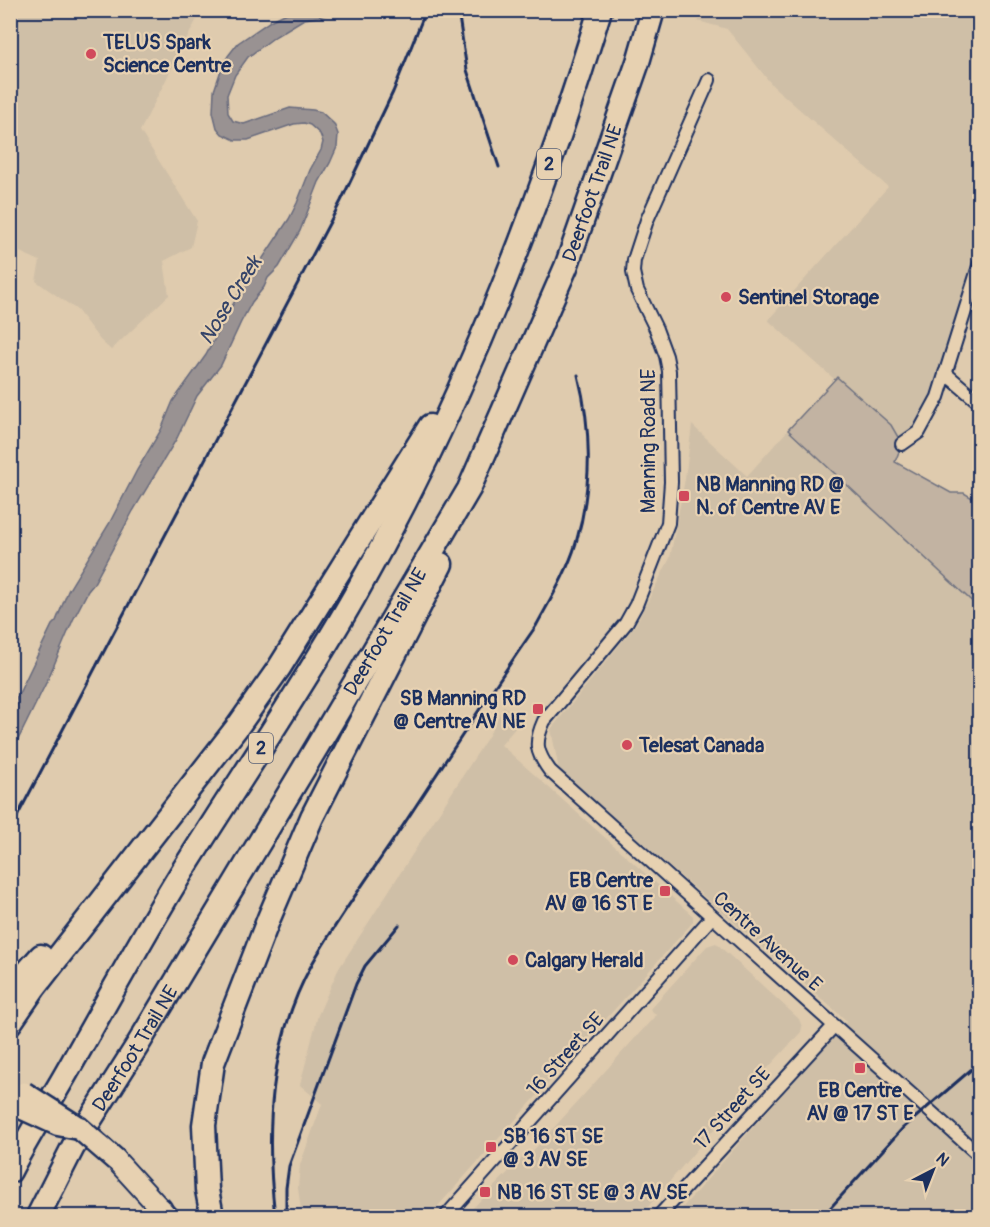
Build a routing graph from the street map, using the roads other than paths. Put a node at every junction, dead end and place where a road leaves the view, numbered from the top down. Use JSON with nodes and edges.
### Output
{"nodes":[{"id":1,"x":600,"y":10,"type":"edge"},
{"id":2,"x":653,"y":10,"type":"edge"},
{"id":3,"x":709,"y":80,"type":"dead end"},
{"id":4,"x":980,"y":263,"type":"edge"},
{"id":5,"x":493,"y":315,"type":"junction"},
{"id":6,"x":945,"y":373,"type":"junction"},
{"id":7,"x":980,"y":403,"type":"edge"},
{"id":8,"x":902,"y":444,"type":"dead end"},
{"id":9,"x":469,"y":489,"type":"junction"},
{"id":10,"x":537,"y":749,"type":"joint"},
{"id":11,"x":178,"y":800,"type":"junction"},
{"id":12,"x":712,"y":917,"type":"junction"},
{"id":13,"x":10,"y":991,"type":"edge"},
{"id":14,"x":10,"y":1023,"type":"edge"},
{"id":15,"x":834,"y":1026,"type":"junction"},
{"id":16,"x":137,"y":1046,"type":"junction"},
{"id":17,"x":15,"y":1100,"type":"edge"},
{"id":18,"x":79,"y":1128,"type":"joint"},
{"id":19,"x":980,"y":1156,"type":"edge"},
{"id":20,"x":116,"y":1160,"type":"joint"},
{"id":21,"x":10,"y":1171,"type":"edge"},
{"id":22,"x":980,"y":1212,"type":"edge"},
{"id":23,"x":163,"y":1214,"type":"edge"},
{"id":24,"x":38,"y":1216,"type":"edge"},
{"id":25,"x":54,"y":1216,"type":"edge"},
{"id":26,"x":212,"y":1216,"type":"edge"},
{"id":27,"x":446,"y":1216,"type":"edge"},
{"id":28,"x":659,"y":1216,"type":"edge"},
{"id":29,"x":975,"y":1216,"type":"edge"}],
"edges":[{"from":1,"to":5,"type":"highway","number":"2"},
{"from":2,"to":9,"type":"highway","name":"Deerfoot Trail NE","number":"2"},
{"from":3,"to":10,"type":"street","name":"Manning Road NE"},
{"from":4,"to":6,"type":"street"},
{"from":5,"to":11,"type":"highway"},
{"from":5,"to":21,"type":"highway","number":"2"},
{"from":6,"to":7,"type":"street"},
{"from":6,"to":8,"type":"street"},
{"from":9,"to":16,"type":"highway","name":"Deerfoot Trail NE","number":"2"},
{"from":9,"to":26,"type":"highway"},
{"from":10,"to":12,"type":"street","name":"Centre Avenue E"},
{"from":11,"to":13,"type":"highway"},
{"from":11,"to":14,"type":"highway"},
{"from":12,"to":15,"type":"street","name":"Centre Avenue E"},
{"from":12,"to":27,"type":"street","name":"16 Street SE"},
{"from":15,"to":19,"type":"street","name":"Centre Avenue E"},
{"from":15,"to":28,"type":"street","name":"17 Street SE"},
{"from":16,"to":24,"type":"highway","name":"Deerfoot Trail NE","number":"2"},
{"from":16,"to":25,"type":"highway"},
{"from":17,"to":18,"type":"highway","bridge":true},
{"from":18,"to":20,"type":"highway","bridge":true},
{"from":20,"to":23,"type":"main road"},
{"from":22,"to":29,"type":"street"}]}
